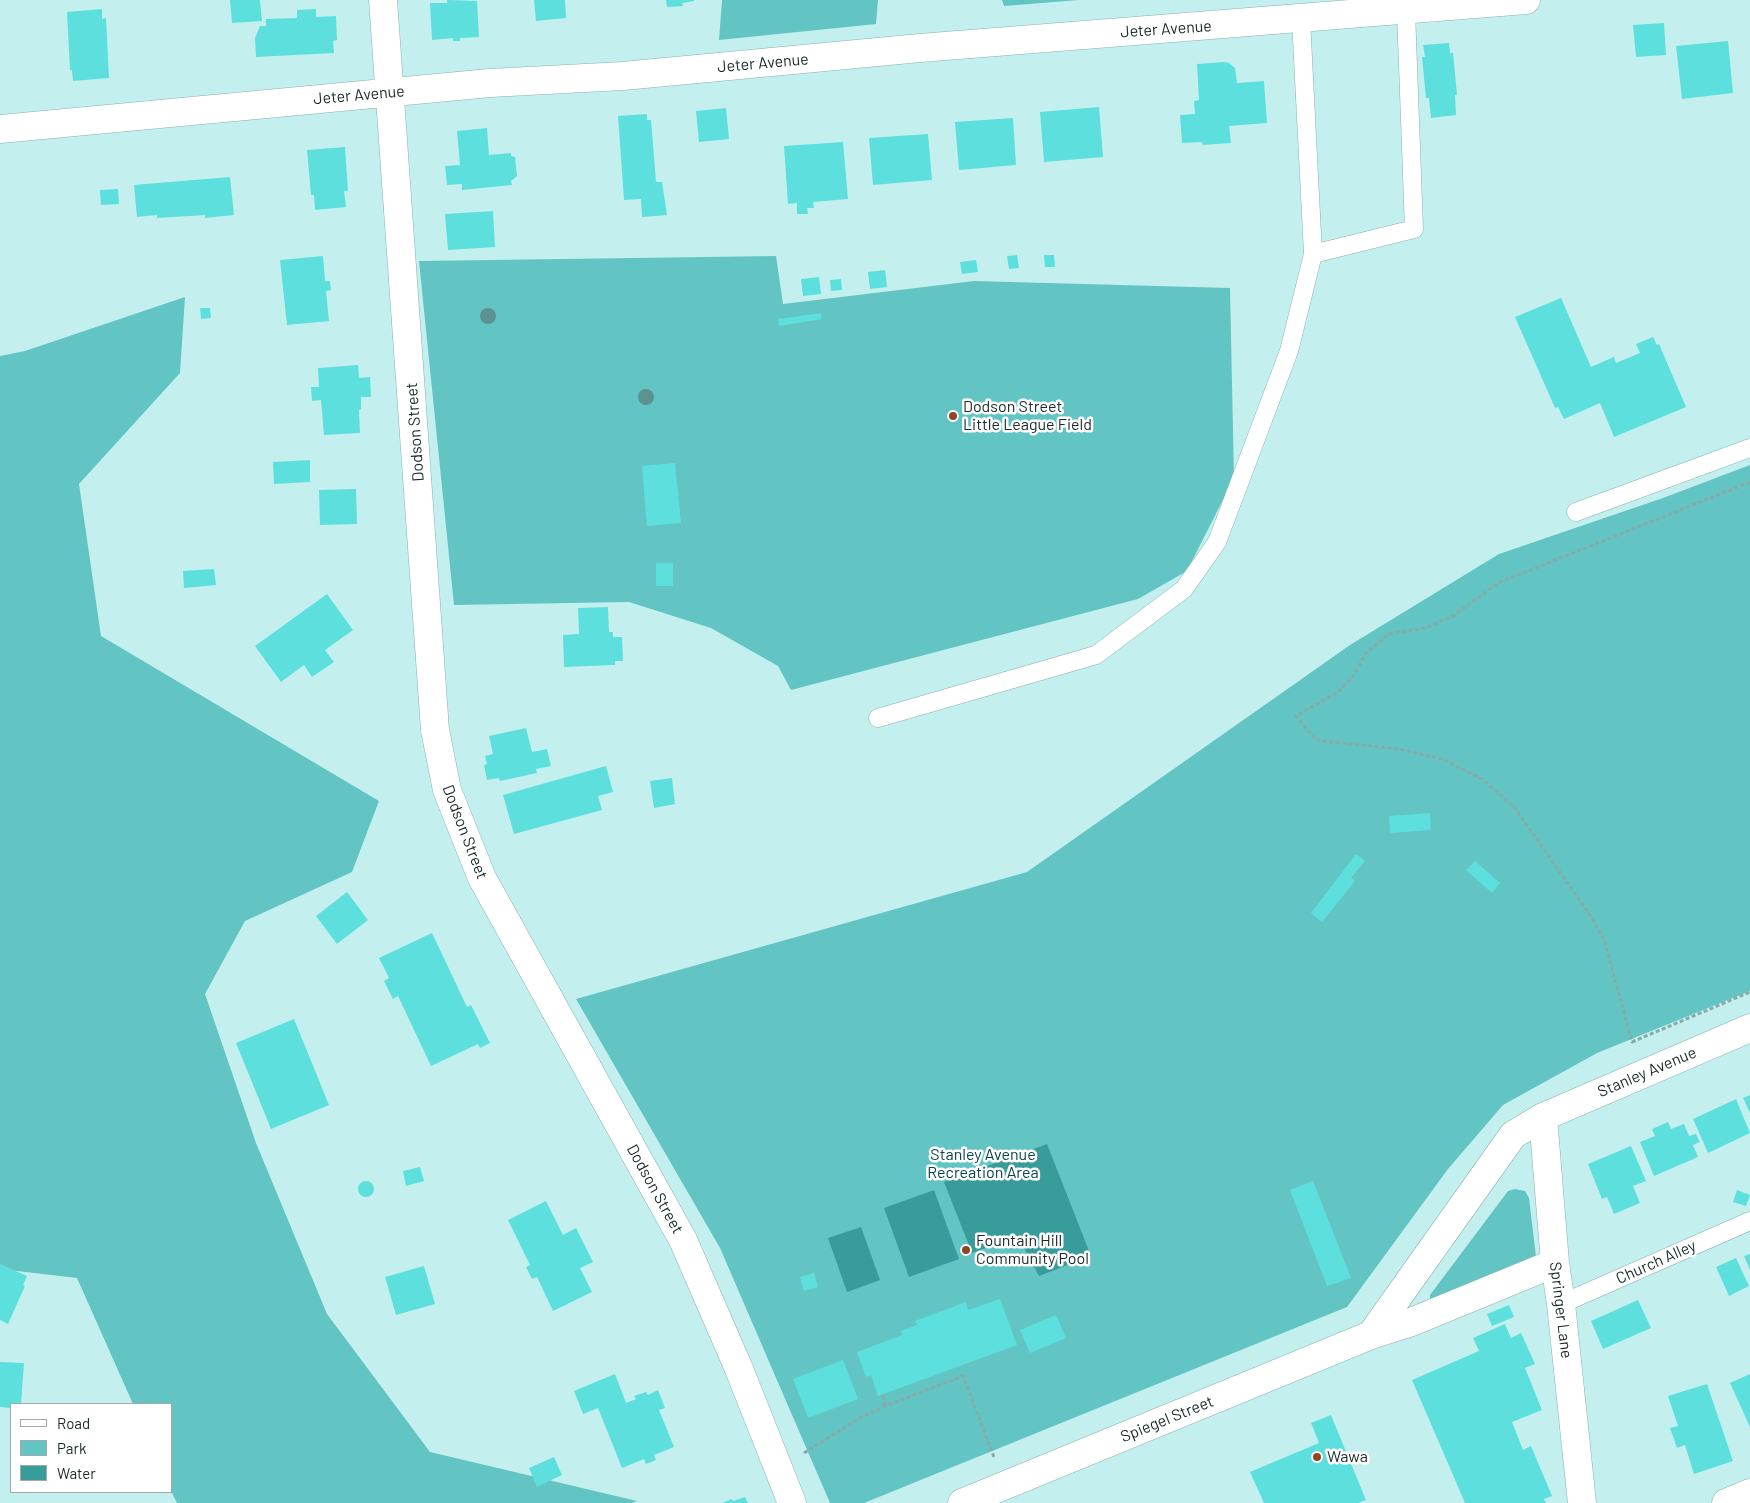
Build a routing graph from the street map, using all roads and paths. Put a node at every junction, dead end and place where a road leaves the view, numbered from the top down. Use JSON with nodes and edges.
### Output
{"nodes":[{"id":1,"x":383,"y":0,"type":"edge"},
{"id":2,"x":1526,"y":0,"type":"edge"},
{"id":3,"x":1406,"y":11,"type":"junction"},
{"id":4,"x":1302,"y":19,"type":"junction"},
{"id":5,"x":390,"y":92,"type":"junction"},
{"id":6,"x":0,"y":129,"type":"edge"},
{"id":7,"x":1313,"y":254,"type":"junction"},
{"id":8,"x":1750,"y":448,"type":"edge"},
{"id":9,"x":1750,"y":482,"type":"edge"},
{"id":10,"x":1576,"y":512,"type":"dead end"},
{"id":11,"x":878,"y":718,"type":"dead end"},
{"id":12,"x":1750,"y":992,"type":"edge"},
{"id":13,"x":1750,"y":1028,"type":"edge"},
{"id":14,"x":1543,"y":1117,"type":"junction"},
{"id":15,"x":1750,"y":1221,"type":"edge"},
{"id":16,"x":1554,"y":1263,"type":"junction"},
{"id":17,"x":1561,"y":1304,"type":"junction"},
{"id":18,"x":1371,"y":1335,"type":"junction"},
{"id":19,"x":883,"y":1395,"type":"dead end"},
{"id":20,"x":886,"y":1406,"type":"junction"},
{"id":21,"x":804,"y":1453,"type":"dead end"},
{"id":22,"x":994,"y":1458,"type":"dead end"},
{"id":23,"x":1750,"y":1493,"type":"edge"},
{"id":24,"x":792,"y":1503,"type":"edge"},
{"id":25,"x":962,"y":1503,"type":"edge"},
{"id":26,"x":1582,"y":1503,"type":"edge"},
{"id":27,"x":1726,"y":1503,"type":"edge"}],
"edges":[{"from":1,"to":5,"type":"street","name":"Dodson Street"},
{"from":2,"to":3,"type":"street","name":"Jeter Avenue"},
{"from":3,"to":4,"type":"street","name":"Jeter Avenue"},
{"from":3,"to":7,"type":"lane"},
{"from":4,"to":5,"type":"street","name":"Jeter Avenue"},
{"from":4,"to":7,"type":"lane"},
{"from":5,"to":6,"type":"street","name":"Jeter Avenue"},
{"from":5,"to":24,"type":"street","name":"Dodson Street"},
{"from":7,"to":11,"type":"lane"},
{"from":8,"to":10,"type":"lane"},
{"from":9,"to":12,"type":"path"},
{"from":13,"to":14,"type":"street","name":"Stanley Avenue"},
{"from":14,"to":16,"type":"street","name":"Springer Lane"},
{"from":14,"to":18,"type":"street"},
{"from":15,"to":17,"type":"lane","name":"Church Alley"},
{"from":16,"to":17,"type":"street","name":"Springer Lane"},
{"from":16,"to":18,"type":"street","name":"Spiegel Street"},
{"from":17,"to":26,"type":"street","name":"Springer Lane"},
{"from":18,"to":25,"type":"street","name":"Spiegel Street"},
{"from":19,"to":20,"type":"path"},
{"from":20,"to":21,"type":"path"},
{"from":20,"to":22,"type":"path"},
{"from":23,"to":27,"type":"street"}]}
